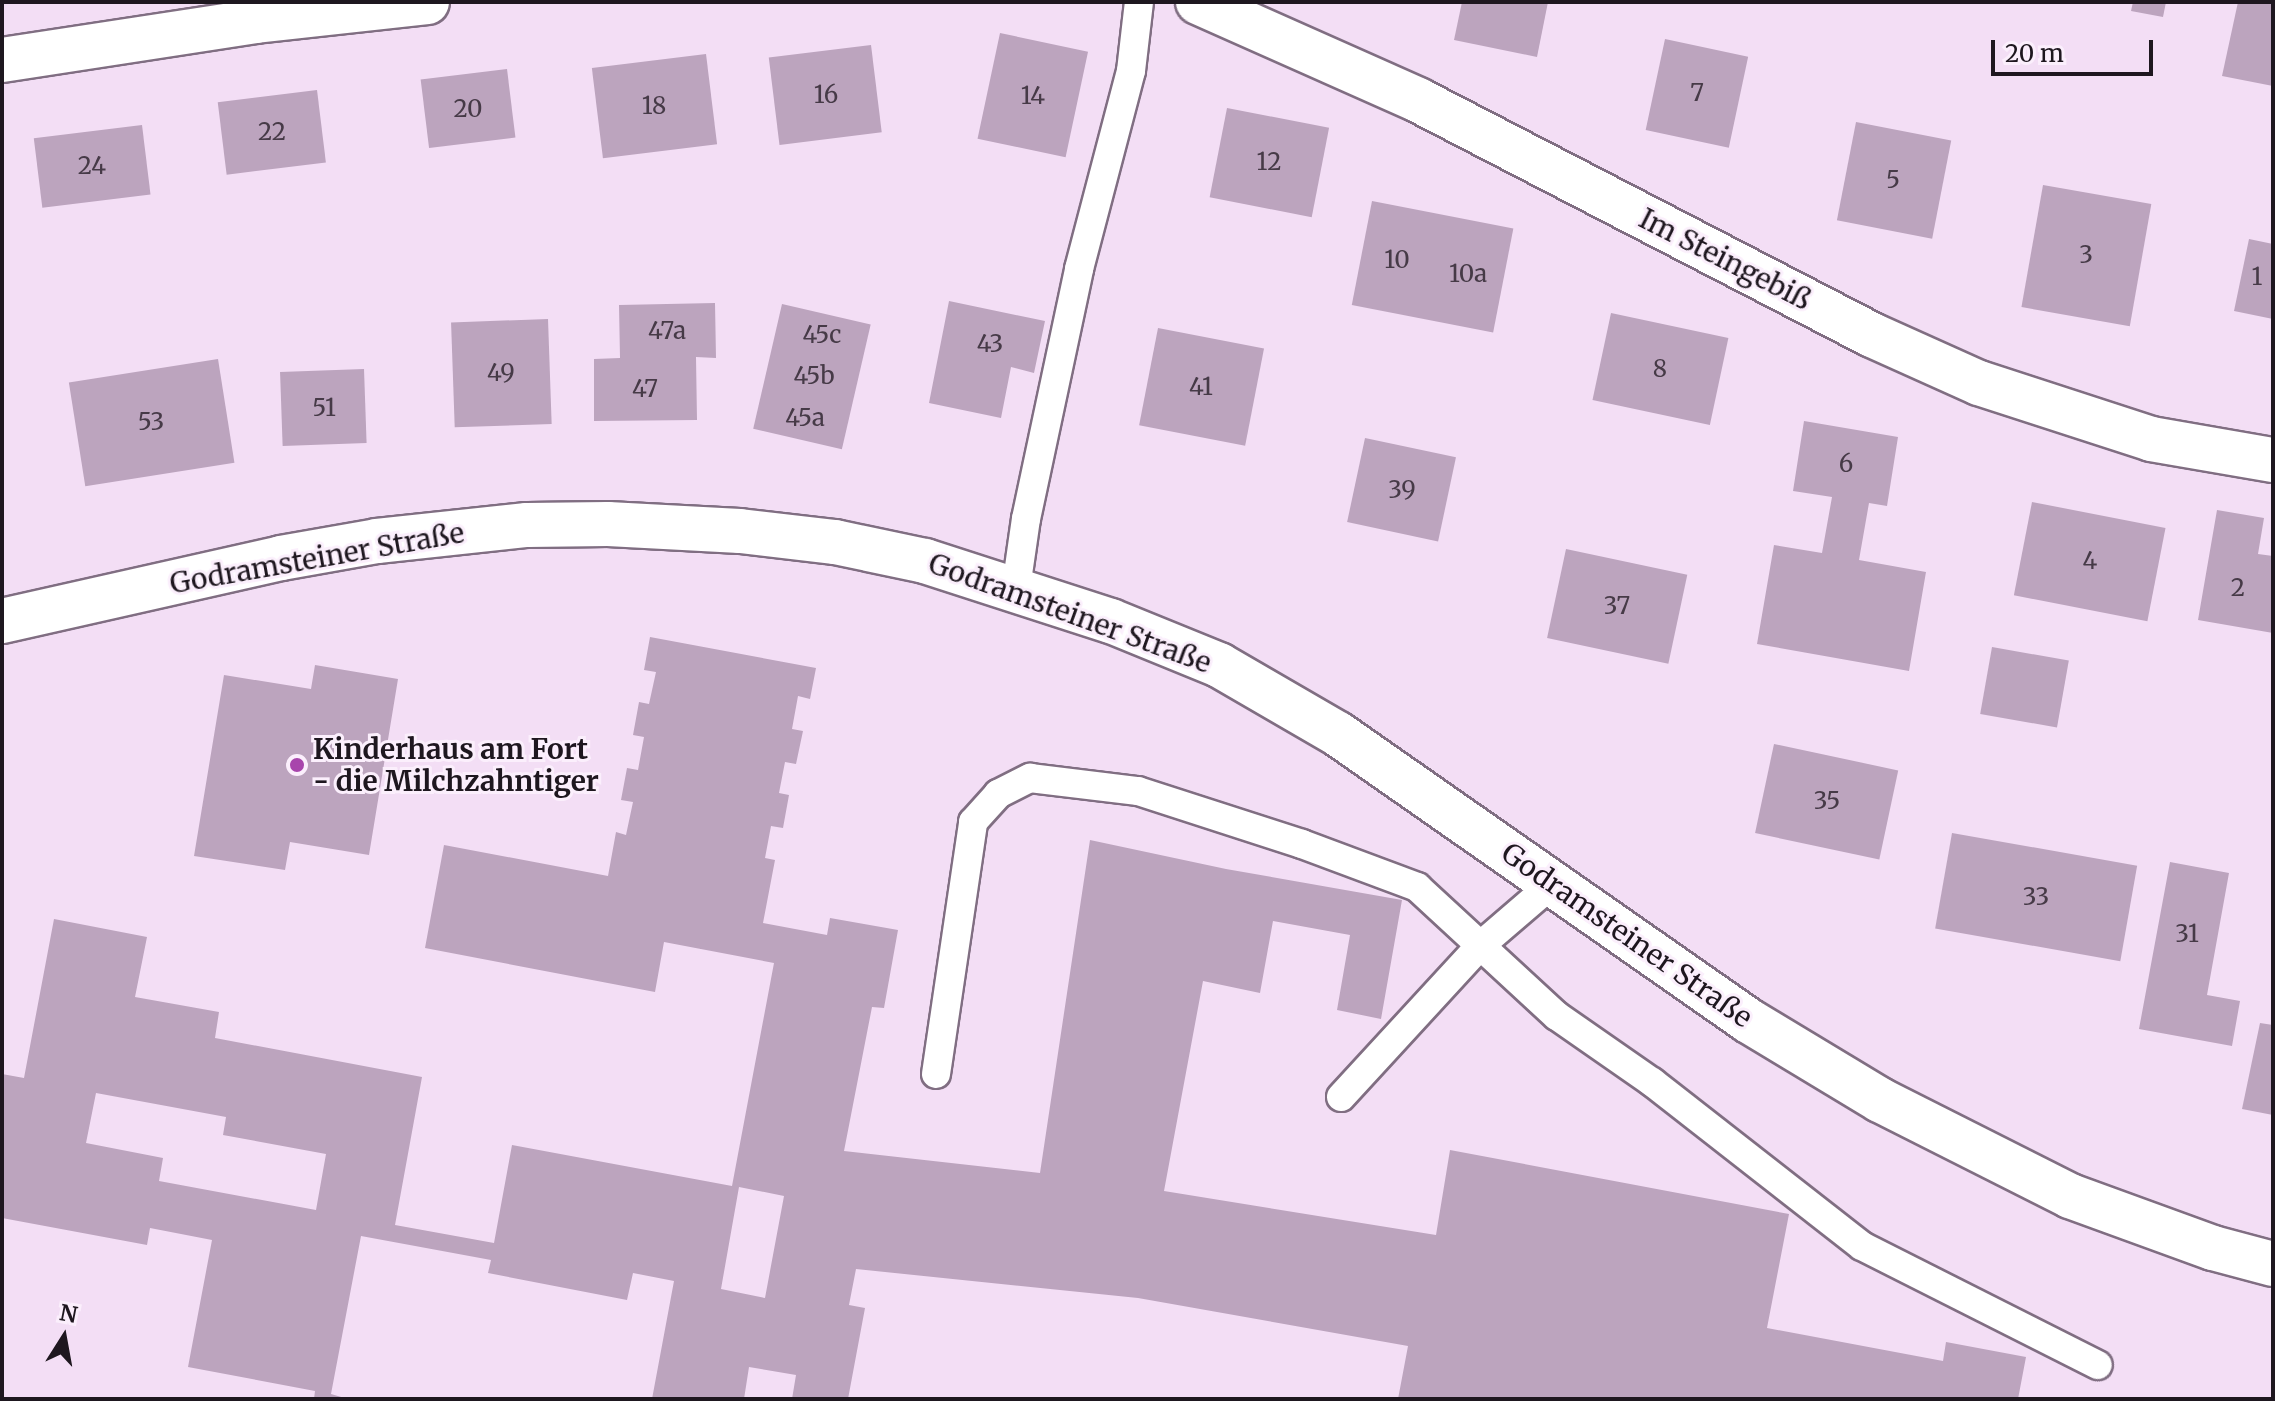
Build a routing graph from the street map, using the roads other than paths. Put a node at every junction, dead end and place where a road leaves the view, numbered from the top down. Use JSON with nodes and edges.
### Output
{"nodes":[{"id":1,"x":427,"y":2,"type":"edge"},
{"id":2,"x":1139,"y":2,"type":"edge"},
{"id":3,"x":1198,"y":2,"type":"edge"},
{"id":4,"x":2,"y":60,"type":"edge"},
{"id":5,"x":2273,"y":460,"type":"edge"},
{"id":6,"x":1016,"y":588,"type":"junction"},
{"id":7,"x":2,"y":621,"type":"edge"},
{"id":8,"x":1553,"y":883,"type":"junction"},
{"id":9,"x":1481,"y":945,"type":"junction"},
{"id":10,"x":936,"y":1074,"type":"dead end"},
{"id":11,"x":1341,"y":1097,"type":"dead end"},
{"id":12,"x":2273,"y":1264,"type":"edge"},
{"id":13,"x":2098,"y":1365,"type":"dead end"}],
"edges":[{"from":1,"to":4,"type":"street"},
{"from":2,"to":6,"type":"lane"},
{"from":3,"to":5,"type":"street","name":"Im Steingebiß"},
{"from":6,"to":7,"type":"street","name":"Godramsteiner Straße"},
{"from":6,"to":8,"type":"street","name":"Godramsteiner Straße"},
{"from":8,"to":9,"type":"lane"},
{"from":8,"to":12,"type":"street","name":"Godramsteiner Straße"},
{"from":9,"to":10,"type":"lane"},
{"from":9,"to":11,"type":"lane"},
{"from":9,"to":13,"type":"lane"}]}
